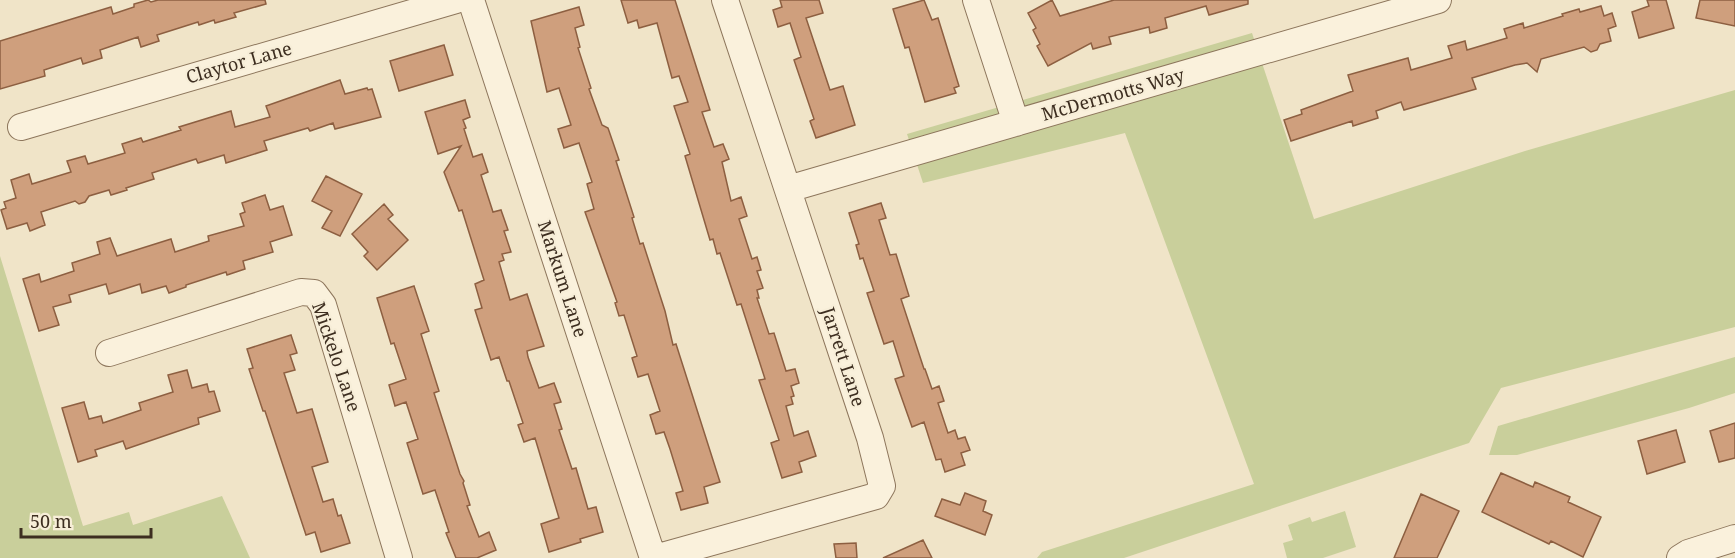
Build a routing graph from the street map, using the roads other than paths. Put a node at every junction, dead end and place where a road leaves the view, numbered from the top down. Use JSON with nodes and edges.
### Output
{"nodes":[{"id":1,"x":456,"y":0,"type":"edge"},
{"id":2,"x":471,"y":0,"type":"edge"},
{"id":3,"x":725,"y":0,"type":"edge"},
{"id":4,"x":976,"y":0,"type":"edge"},
{"id":5,"x":1438,"y":0,"type":"edge"},
{"id":6,"x":1016,"y":123,"type":"junction"},
{"id":7,"x":21,"y":126,"type":"dead end"},
{"id":8,"x":788,"y":189,"type":"junction"},
{"id":9,"x":109,"y":353,"type":"dead end"},
{"id":10,"x":1735,"y":538,"type":"edge"},
{"id":11,"x":1684,"y":555,"type":"edge"},
{"id":12,"x":399,"y":558,"type":"edge"},
{"id":13,"x":654,"y":558,"type":"edge"}],
"edges":[{"from":1,"to":7,"type":"street","name":"Claytor Lane"},
{"from":2,"to":13,"type":"street","name":"Markum Lane"},
{"from":3,"to":8,"type":"street","name":"Jarrett Lane"},
{"from":4,"to":6,"type":"street"},
{"from":5,"to":6,"type":"street","name":"McDermotts Way"},
{"from":6,"to":8,"type":"street","name":"McDermotts Way"},
{"from":8,"to":13,"type":"street","name":"Jarrett Lane"},
{"from":9,"to":12,"type":"street","name":"Mickelo Lane"},
{"from":10,"to":11,"type":"street"}]}
